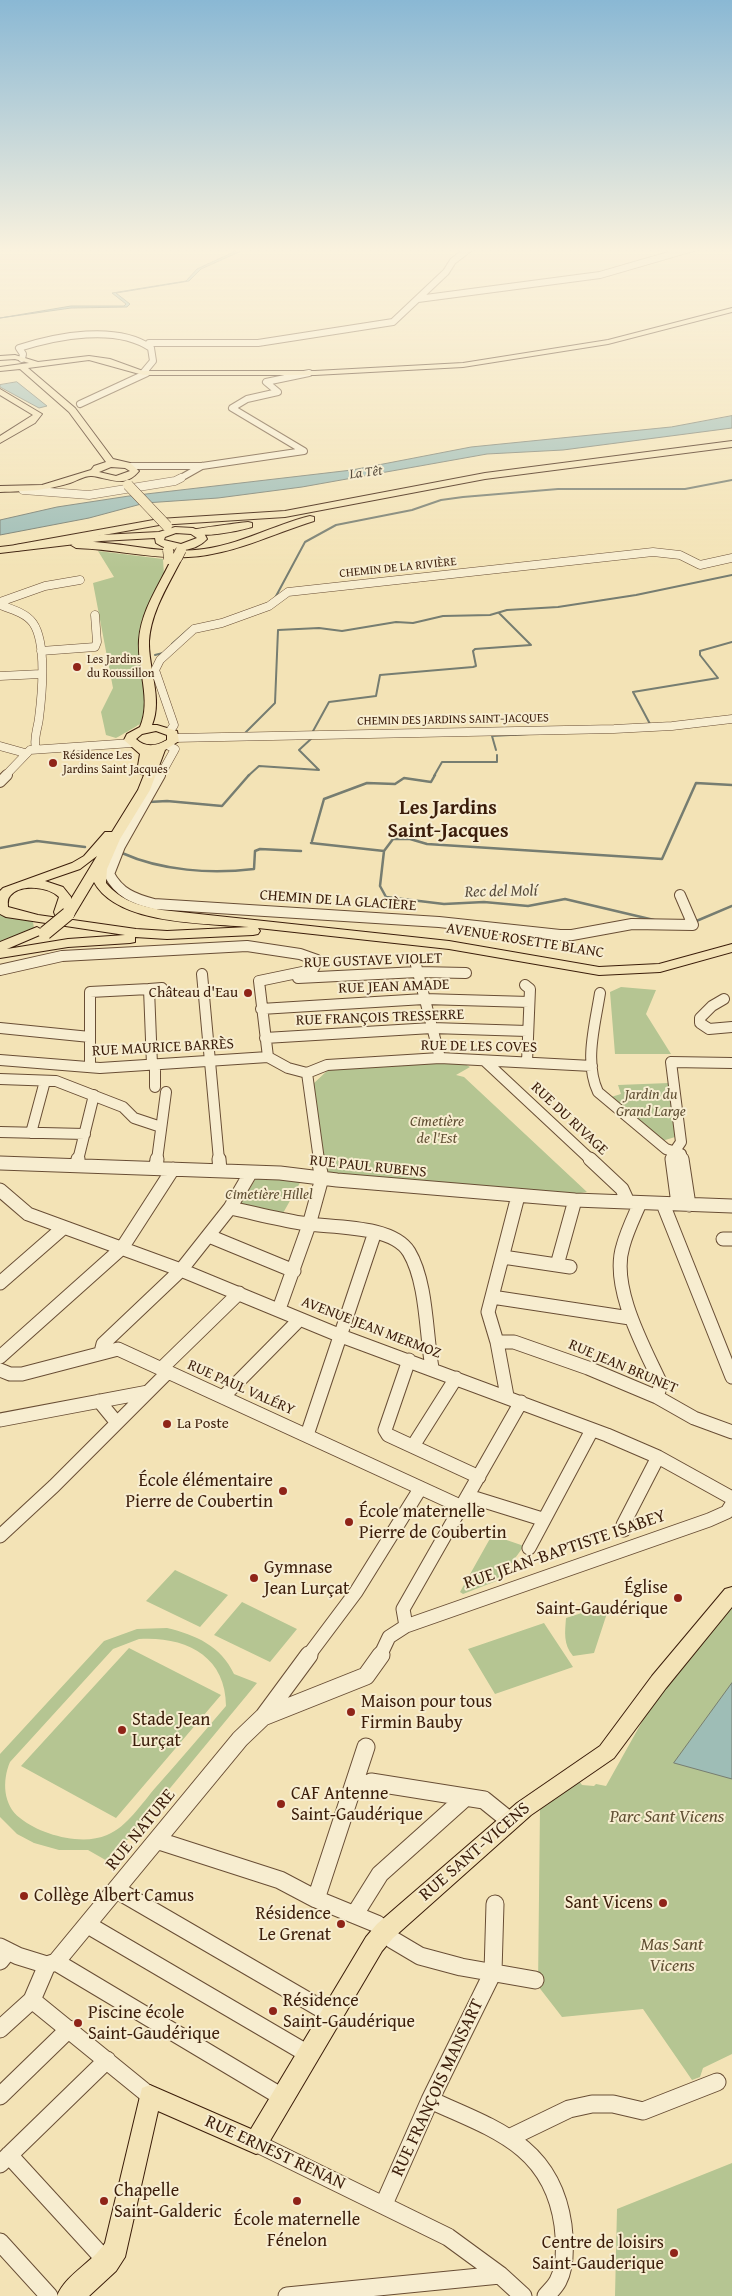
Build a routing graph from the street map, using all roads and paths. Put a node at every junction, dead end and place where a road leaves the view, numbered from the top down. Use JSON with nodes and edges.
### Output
{"nodes":[{"id":1,"x":4,"y":355,"type":"edge"},
{"id":2,"x":20,"y":355,"type":"edge"},
{"id":3,"x":153,"y":355,"type":"edge"},
{"id":4,"x":528,"y":355,"type":"edge"},
{"id":5,"x":0,"y":358,"type":"edge"},
{"id":6,"x":21,"y":360,"type":"junction"},
{"id":7,"x":3,"y":369,"type":"edge"},
{"id":8,"x":309,"y":373,"type":"junction"},
{"id":9,"x":142,"y":374,"type":"junction"},
{"id":10,"x":0,"y":391,"type":"edge"},
{"id":11,"x":80,"y":404,"type":"dead end"},
{"id":12,"x":0,"y":440,"type":"edge"},
{"id":13,"x":732,"y":446,"type":"edge"},
{"id":14,"x":602,"y":462,"type":"junction"},
{"id":15,"x":202,"y":466,"type":"junction"},
{"id":16,"x":129,"y":467,"type":"junction"},
{"id":17,"x":98,"y":471,"type":"junction"},
{"id":18,"x":71,"y":479,"type":"junction"},
{"id":19,"x":126,"y":481,"type":"junction"},
{"id":20,"x":0,"y":488,"type":"edge"},
{"id":21,"x":23,"y":490,"type":"junction"},
{"id":22,"x":79,"y":495,"type":"junction"},
{"id":23,"x":335,"y":512,"type":"junction"},
{"id":24,"x":194,"y":531,"type":"junction"},
{"id":25,"x":202,"y":540,"type":"junction"},
{"id":26,"x":169,"y":543,"type":"junction"},
{"id":27,"x":6,"y":550,"type":"edge"},
{"id":28,"x":732,"y":558,"type":"edge"},
{"id":29,"x":80,"y":580,"type":"dead end"},
{"id":30,"x":0,"y":604,"type":"edge"},
{"id":31,"x":95,"y":615,"type":"dead end"},
{"id":32,"x":41,"y":651,"type":"junction"},
{"id":33,"x":41,"y":674,"type":"junction"},
{"id":34,"x":0,"y":676,"type":"edge"},
{"id":35,"x":150,"y":715,"type":"junction"},
{"id":36,"x":732,"y":719,"type":"edge"},
{"id":37,"x":145,"y":729,"type":"junction"},
{"id":38,"x":167,"y":738,"type":"junction"},
{"id":39,"x":135,"y":742,"type":"junction"},
{"id":40,"x":0,"y":746,"type":"edge"},
{"id":41,"x":36,"y":748,"type":"junction"},
{"id":42,"x":25,"y":753,"type":"junction"},
{"id":43,"x":0,"y":782,"type":"edge"},
{"id":44,"x":112,"y":838,"type":"junction"},
{"id":45,"x":18,"y":886,"type":"junction"},
{"id":46,"x":680,"y":895,"type":"dead end"},
{"id":47,"x":68,"y":917,"type":"junction"},
{"id":48,"x":243,"y":922,"type":"junction"},
{"id":49,"x":41,"y":932,"type":"junction"},
{"id":50,"x":218,"y":932,"type":"junction"},
{"id":51,"x":341,"y":933,"type":"junction"},
{"id":52,"x":0,"y":947,"type":"edge"},
{"id":53,"x":732,"y":948,"type":"edge"},
{"id":54,"x":0,"y":953,"type":"edge"},
{"id":55,"x":414,"y":960,"type":"dead end"},
{"id":56,"x":0,"y":970,"type":"edge"},
{"id":57,"x":418,"y":972,"type":"junction"},
{"id":58,"x":466,"y":972,"type":"dead end"},
{"id":59,"x":202,"y":974,"type":"dead end"},
{"id":60,"x":282,"y":979,"type":"junction"},
{"id":61,"x":525,"y":985,"type":"dead end"},
{"id":62,"x":162,"y":988,"type":"dead end"},
{"id":63,"x":149,"y":989,"type":"junction"},
{"id":64,"x":600,"y":993,"type":"dead end"},
{"id":65,"x":424,"y":999,"type":"junction"},
{"id":66,"x":724,"y":1000,"type":"dead end"},
{"id":67,"x":529,"y":1002,"type":"junction"},
{"id":68,"x":261,"y":1009,"type":"junction"},
{"id":69,"x":732,"y":1027,"type":"edge"},
{"id":70,"x":0,"y":1028,"type":"edge"},
{"id":71,"x":432,"y":1028,"type":"junction"},
{"id":72,"x":527,"y":1031,"type":"junction"},
{"id":73,"x":90,"y":1037,"type":"junction"},
{"id":74,"x":265,"y":1038,"type":"junction"},
{"id":75,"x":268,"y":1057,"type":"junction"},
{"id":76,"x":440,"y":1058,"type":"junction"},
{"id":77,"x":0,"y":1060,"type":"edge"},
{"id":78,"x":485,"y":1060,"type":"junction"},
{"id":79,"x":210,"y":1061,"type":"junction"},
{"id":80,"x":527,"y":1062,"type":"junction"},
{"id":81,"x":732,"y":1062,"type":"edge"},
{"id":82,"x":154,"y":1065,"type":"junction"},
{"id":83,"x":592,"y":1066,"type":"junction"},
{"id":84,"x":90,"y":1067,"type":"junction"},
{"id":85,"x":308,"y":1073,"type":"junction"},
{"id":86,"x":0,"y":1079,"type":"edge"},
{"id":87,"x":46,"y":1081,"type":"junction"},
{"id":88,"x":155,"y":1087,"type":"dead end"},
{"id":89,"x":166,"y":1092,"type":"dead end"},
{"id":90,"x":94,"y":1095,"type":"junction"},
{"id":91,"x":161,"y":1127,"type":"junction"},
{"id":92,"x":0,"y":1132,"type":"edge"},
{"id":93,"x":31,"y":1133,"type":"junction"},
{"id":94,"x":84,"y":1134,"type":"junction"},
{"id":95,"x":675,"y":1152,"type":"junction"},
{"id":96,"x":0,"y":1163,"type":"edge"},
{"id":97,"x":77,"y":1165,"type":"junction"},
{"id":98,"x":156,"y":1168,"type":"junction"},
{"id":99,"x":173,"y":1169,"type":"junction"},
{"id":100,"x":220,"y":1170,"type":"junction"},
{"id":101,"x":251,"y":1172,"type":"junction"},
{"id":102,"x":322,"y":1178,"type":"junction"},
{"id":103,"x":0,"y":1190,"type":"edge"},
{"id":104,"x":518,"y":1196,"type":"junction"},
{"id":105,"x":575,"y":1200,"type":"junction"},
{"id":106,"x":634,"y":1203,"type":"junction"},
{"id":107,"x":663,"y":1204,"type":"junction"},
{"id":108,"x":683,"y":1204,"type":"junction"},
{"id":109,"x":732,"y":1206,"type":"edge"},
{"id":110,"x":230,"y":1208,"type":"junction"},
{"id":111,"x":309,"y":1225,"type":"junction"},
{"id":112,"x":63,"y":1228,"type":"junction"},
{"id":113,"x":375,"y":1232,"type":"junction"},
{"id":114,"x":208,"y":1236,"type":"junction"},
{"id":115,"x":122,"y":1248,"type":"junction"},
{"id":116,"x":503,"y":1256,"type":"junction"},
{"id":117,"x":557,"y":1265,"type":"junction"},
{"id":118,"x":570,"y":1267,"type":"dead end"},
{"id":119,"x":181,"y":1270,"type":"junction"},
{"id":120,"x":294,"y":1271,"type":"junction"},
{"id":121,"x":0,"y":1283,"type":"edge"},
{"id":122,"x":238,"y":1293,"type":"junction"},
{"id":123,"x":492,"y":1297,"type":"junction"},
{"id":124,"x":279,"y":1309,"type":"junction"},
{"id":125,"x":630,"y":1318,"type":"junction"},
{"id":126,"x":300,"y":1319,"type":"junction"},
{"id":127,"x":341,"y":1336,"type":"junction"},
{"id":128,"x":497,"y":1342,"type":"junction"},
{"id":129,"x":101,"y":1352,"type":"junction"},
{"id":130,"x":0,"y":1357,"type":"edge"},
{"id":131,"x":409,"y":1360,"type":"junction"},
{"id":132,"x":432,"y":1368,"type":"junction"},
{"id":133,"x":0,"y":1370,"type":"edge"},
{"id":134,"x":164,"y":1370,"type":"junction"},
{"id":135,"x":732,"y":1377,"type":"edge"},
{"id":136,"x":456,"y":1378,"type":"junction"},
{"id":137,"x":149,"y":1392,"type":"junction"},
{"id":138,"x":507,"y":1396,"type":"junction"},
{"id":139,"x":223,"y":1397,"type":"junction"},
{"id":140,"x":658,"y":1397,"type":"junction"},
{"id":141,"x":99,"y":1401,"type":"junction"},
{"id":142,"x":521,"y":1402,"type":"junction"},
{"id":143,"x":0,"y":1420,"type":"edge"},
{"id":144,"x":117,"y":1424,"type":"junction"},
{"id":145,"x":592,"y":1430,"type":"junction"},
{"id":146,"x":732,"y":1432,"type":"edge"},
{"id":147,"x":308,"y":1435,"type":"junction"},
{"id":148,"x":413,"y":1446,"type":"junction"},
{"id":149,"x":658,"y":1457,"type":"junction"},
{"id":150,"x":479,"y":1477,"type":"junction"},
{"id":151,"x":420,"y":1489,"type":"junction"},
{"id":152,"x":732,"y":1498,"type":"edge"},
{"id":153,"x":465,"y":1501,"type":"junction"},
{"id":154,"x":730,"y":1512,"type":"edge"},
{"id":155,"x":542,"y":1519,"type":"junction"},
{"id":156,"x":624,"y":1530,"type":"dead end"},
{"id":157,"x":0,"y":1536,"type":"edge"},
{"id":158,"x":529,"y":1548,"type":"dead end"},
{"id":159,"x":732,"y":1594,"type":"edge"},
{"id":160,"x":406,"y":1626,"type":"junction"},
{"id":161,"x":366,"y":1676,"type":"joint"},
{"id":162,"x":263,"y":1717,"type":"junction"},
{"id":163,"x":366,"y":1747,"type":"dead end"},
{"id":164,"x":353,"y":1791,"type":"junction"},
{"id":165,"x":466,"y":1797,"type":"junction"},
{"id":166,"x":510,"y":1821,"type":"junction"},
{"id":167,"x":159,"y":1841,"type":"junction"},
{"id":168,"x":117,"y":1890,"type":"junction"},
{"id":169,"x":316,"y":1899,"type":"junction"},
{"id":170,"x":495,"y":1904,"type":"dead end"},
{"id":171,"x":354,"y":1914,"type":"junction"},
{"id":172,"x":88,"y":1926,"type":"junction"},
{"id":173,"x":384,"y":1931,"type":"junction"},
{"id":174,"x":3,"y":1953,"type":"edge"},
{"id":175,"x":52,"y":1964,"type":"junction"},
{"id":176,"x":493,"y":1972,"type":"junction"},
{"id":177,"x":535,"y":1980,"type":"dead end"},
{"id":178,"x":32,"y":2000,"type":"junction"},
{"id":179,"x":332,"y":2015,"type":"junction"},
{"id":180,"x":0,"y":2029,"type":"edge"},
{"id":181,"x":69,"y":2029,"type":"junction"},
{"id":182,"x":308,"y":2054,"type":"junction"},
{"id":183,"x":107,"y":2060,"type":"junction"},
{"id":184,"x":717,"y":2082,"type":"dead end"},
{"id":185,"x":0,"y":2096,"type":"edge"},
{"id":186,"x":150,"y":2096,"type":"junction"},
{"id":187,"x":282,"y":2097,"type":"junction"},
{"id":188,"x":430,"y":2100,"type":"junction"},
{"id":189,"x":511,"y":2137,"type":"junction"},
{"id":190,"x":256,"y":2143,"type":"junction"},
{"id":191,"x":5,"y":2160,"type":"edge"},
{"id":192,"x":384,"y":2204,"type":"junction"},
{"id":193,"x":0,"y":2242,"type":"edge"},
{"id":194,"x":107,"y":2262,"type":"junction"},
{"id":195,"x":500,"y":2275,"type":"junction"},
{"id":196,"x":49,"y":2296,"type":"edge"},
{"id":197,"x":70,"y":2296,"type":"edge"},
{"id":198,"x":287,"y":2296,"type":"edge"},
{"id":199,"x":523,"y":2296,"type":"edge"},
{"id":200,"x":546,"y":2296,"type":"edge"}],
"edges":[{"from":1,"to":6,"type":"main road"},
{"from":2,"to":6,"type":"street"},
{"from":3,"to":9,"type":"street"},
{"from":4,"to":8,"type":"main road"},
{"from":5,"to":6,"type":"main road"},
{"from":6,"to":7,"type":"main road"},
{"from":6,"to":9,"type":"main road"},
{"from":6,"to":16,"type":"main road"},
{"from":7,"to":17,"type":"main road"},
{"from":8,"to":9,"type":"main road"},
{"from":8,"to":15,"type":"street"},
{"from":9,"to":11,"type":"street"},
{"from":10,"to":12,"type":"main road"},
{"from":13,"to":14,"type":"highway"},
{"from":13,"to":23,"type":"highway"},
{"from":14,"to":24,"type":"highway"},
{"from":14,"to":27,"type":"highway"},
{"from":15,"to":16,"type":"street"},
{"from":15,"to":22,"type":"street"},
{"from":16,"to":17,"type":"main road"},
{"from":16,"to":19,"type":"main road"},
{"from":17,"to":18,"type":"main road"},
{"from":17,"to":19,"type":"main road"},
{"from":18,"to":21,"type":"main road"},
{"from":18,"to":22,"type":"street"},
{"from":19,"to":26,"type":"main road","bridge":true},
{"from":20,"to":21,"type":"main road"},
{"from":21,"to":22,"type":"street"},
{"from":23,"to":25,"type":"highway"},
{"from":23,"to":27,"type":"highway"},
{"from":24,"to":25,"type":"main road"},
{"from":24,"to":26,"type":"main road"},
{"from":25,"to":26,"type":"main road"},
{"from":26,"to":27,"type":"main road"},
{"from":26,"to":35,"type":"main road"},
{"from":28,"to":38,"type":"street","name":"CHEMIN DE LA RIVIÈRE"},
{"from":29,"to":30,"type":"street"},
{"from":30,"to":32,"type":"street"},
{"from":31,"to":32,"type":"street"},
{"from":32,"to":33,"type":"street"},
{"from":33,"to":34,"type":"street"},
{"from":33,"to":41,"type":"street"},
{"from":35,"to":37,"type":"main road"},
{"from":35,"to":38,"type":"main road"},
{"from":36,"to":38,"type":"street","name":"CHEMIN DES JARDINS SAINT-JACQUES"},
{"from":37,"to":38,"type":"main road"},
{"from":37,"to":39,"type":"main road"},
{"from":38,"to":39,"type":"main road"},
{"from":38,"to":44,"type":"main road"},
{"from":38,"to":46,"type":"street","name":"CHEMIN DE LA GLACIÈRE"},
{"from":39,"to":41,"type":"street"},
{"from":39,"to":44,"type":"main road"},
{"from":40,"to":42,"type":"street"},
{"from":41,"to":42,"type":"street"},
{"from":42,"to":43,"type":"street"},
{"from":44,"to":45,"type":"main road"},
{"from":44,"to":47,"type":"main road"},
{"from":44,"to":48,"type":"main road"},
{"from":45,"to":47,"type":"main road"},
{"from":45,"to":47,"type":"main road"},
{"from":47,"to":48,"type":"main road"},
{"from":47,"to":49,"type":"main road","bridge":true},
{"from":47,"to":50,"type":"main road"},
{"from":48,"to":51,"type":"main road"},
{"from":49,"to":52,"type":"main road"},
{"from":49,"to":54,"type":"main road"},
{"from":50,"to":51,"type":"main road"},
{"from":50,"to":54,"type":"main road"},
{"from":51,"to":53,"type":"main road","name":"AVENUE ROSETTE BLANC"},
{"from":55,"to":57,"type":"street"},
{"from":56,"to":60,"type":"street"},
{"from":57,"to":58,"type":"street","name":"RUE GUSTAVE VIOLET"},
{"from":57,"to":60,"type":"street","name":"RUE GUSTAVE VIOLET"},
{"from":57,"to":65,"type":"street"},
{"from":59,"to":79,"type":"street"},
{"from":60,"to":68,"type":"street","name":"RUE GUSTAVE VIOLET"},
{"from":61,"to":67,"type":"street"},
{"from":62,"to":63,"type":"street"},
{"from":63,"to":73,"type":"street"},
{"from":63,"to":82,"type":"street"},
{"from":64,"to":83,"type":"street"},
{"from":65,"to":67,"type":"street","name":"RUE JEAN AMADE"},
{"from":65,"to":68,"type":"street","name":"RUE JEAN AMADE"},
{"from":65,"to":71,"type":"street"},
{"from":66,"to":69,"type":"street"},
{"from":67,"to":72,"type":"street"},
{"from":68,"to":74,"type":"street"},
{"from":70,"to":73,"type":"street"},
{"from":71,"to":72,"type":"street","name":"RUE FRANÇOIS TRESSERRE"},
{"from":71,"to":74,"type":"street","name":"RUE FRANÇOIS TRESSERRE"},
{"from":71,"to":76,"type":"street"},
{"from":72,"to":80,"type":"street"},
{"from":73,"to":84,"type":"street"},
{"from":74,"to":75,"type":"street"},
{"from":75,"to":79,"type":"street","name":"RUE MAURICE BARRÈS"},
{"from":75,"to":85,"type":"street"},
{"from":76,"to":78,"type":"street","name":"RUE DE LES COVES"},
{"from":76,"to":85,"type":"street","name":"RUE DE LES COVES"},
{"from":77,"to":84,"type":"street","name":"RUE MAURICE BARRÈS"},
{"from":78,"to":80,"type":"street","name":"RUE DE LES COVES"},
{"from":78,"to":106,"type":"street","name":"RUE DU RIVAGE"},
{"from":79,"to":82,"type":"street","name":"RUE MAURICE BARRÈS"},
{"from":79,"to":100,"type":"street"},
{"from":80,"to":83,"type":"street","name":"RUE DE LES COVES"},
{"from":81,"to":95,"type":"street"},
{"from":82,"to":84,"type":"street","name":"RUE MAURICE BARRÈS"},
{"from":82,"to":88,"type":"street"},
{"from":83,"to":95,"type":"street"},
{"from":85,"to":102,"type":"street"},
{"from":86,"to":87,"type":"street"},
{"from":87,"to":90,"type":"street"},
{"from":87,"to":93,"type":"street"},
{"from":89,"to":91,"type":"street"},
{"from":90,"to":91,"type":"street"},
{"from":90,"to":94,"type":"street"},
{"from":91,"to":98,"type":"street"},
{"from":92,"to":93,"type":"street"},
{"from":93,"to":94,"type":"street"},
{"from":94,"to":97,"type":"street"},
{"from":95,"to":108,"type":"street"},
{"from":96,"to":97,"type":"street","name":"RUE PAUL RUBENS"},
{"from":97,"to":98,"type":"street","name":"RUE PAUL RUBENS"},
{"from":98,"to":99,"type":"street","name":"RUE PAUL RUBENS"},
{"from":99,"to":100,"type":"street","name":"RUE PAUL RUBENS"},
{"from":99,"to":115,"type":"street"},
{"from":100,"to":101,"type":"street","name":"RUE PAUL RUBENS"},
{"from":101,"to":102,"type":"street","name":"RUE PAUL RUBENS"},
{"from":101,"to":110,"type":"street"},
{"from":102,"to":104,"type":"street","name":"RUE PAUL RUBENS"},
{"from":102,"to":111,"type":"street"},
{"from":103,"to":112,"type":"street","name":"AVENUE JEAN MERMOZ"},
{"from":104,"to":105,"type":"street","name":"RUE PAUL RUBENS"},
{"from":104,"to":116,"type":"street"},
{"from":105,"to":106,"type":"street","name":"RUE PAUL RUBENS"},
{"from":105,"to":117,"type":"street"},
{"from":106,"to":107,"type":"street","name":"RUE PAUL RUBENS"},
{"from":106,"to":125,"type":"street"},
{"from":107,"to":108,"type":"street","name":"RUE PAUL RUBENS"},
{"from":107,"to":135,"type":"street"},
{"from":108,"to":109,"type":"street","name":"RUE PAUL RUBENS"},
{"from":110,"to":111,"type":"street"},
{"from":110,"to":114,"type":"street"},
{"from":111,"to":113,"type":"street"},
{"from":111,"to":120,"type":"street"},
{"from":112,"to":115,"type":"street","name":"AVENUE JEAN MERMOZ"},
{"from":112,"to":121,"type":"street"},
{"from":113,"to":127,"type":"street"},
{"from":113,"to":132,"type":"street"},
{"from":114,"to":119,"type":"street"},
{"from":114,"to":120,"type":"street"},
{"from":115,"to":119,"type":"street","name":"AVENUE JEAN MERMOZ"},
{"from":115,"to":130,"type":"street"},
{"from":116,"to":117,"type":"street"},
{"from":116,"to":123,"type":"street"},
{"from":117,"to":118,"type":"street"},
{"from":119,"to":122,"type":"street","name":"AVENUE JEAN MERMOZ"},
{"from":119,"to":129,"type":"street"},
{"from":120,"to":124,"type":"street"},
{"from":122,"to":124,"type":"street","name":"AVENUE JEAN MERMOZ"},
{"from":122,"to":134,"type":"street"},
{"from":123,"to":125,"type":"street"},
{"from":123,"to":128,"type":"street"},
{"from":124,"to":126,"type":"street","name":"AVENUE JEAN MERMOZ"},
{"from":125,"to":140,"type":"street"},
{"from":126,"to":127,"type":"street","name":"AVENUE JEAN MERMOZ"},
{"from":126,"to":139,"type":"street"},
{"from":127,"to":131,"type":"street","name":"AVENUE JEAN MERMOZ"},
{"from":127,"to":147,"type":"street"},
{"from":128,"to":138,"type":"street"},
{"from":128,"to":140,"type":"street","name":"RUE JEAN BRUNET"},
{"from":129,"to":133,"type":"street","name":"RUE PAUL VALÉRY"},
{"from":129,"to":134,"type":"street","name":"RUE PAUL VALÉRY"},
{"from":131,"to":132,"type":"street","name":"AVENUE JEAN MERMOZ"},
{"from":131,"to":148,"type":"street"},
{"from":132,"to":136,"type":"street","name":"AVENUE JEAN MERMOZ"},
{"from":134,"to":137,"type":"street"},
{"from":134,"to":139,"type":"street","name":"RUE PAUL VALÉRY"},
{"from":136,"to":138,"type":"street","name":"AVENUE JEAN MERMOZ"},
{"from":136,"to":148,"type":"street"},
{"from":137,"to":141,"type":"street"},
{"from":137,"to":144,"type":"street"},
{"from":138,"to":142,"type":"street","name":"AVENUE JEAN MERMOZ"},
{"from":139,"to":147,"type":"street","name":"RUE PAUL VALÉRY"},
{"from":140,"to":146,"type":"street","name":"RUE JEAN BRUNET"},
{"from":141,"to":143,"type":"street"},
{"from":141,"to":144,"type":"street"},
{"from":142,"to":145,"type":"street","name":"AVENUE JEAN MERMOZ"},
{"from":142,"to":150,"type":"street"},
{"from":144,"to":157,"type":"street"},
{"from":145,"to":149,"type":"street","name":"AVENUE JEAN MERMOZ"},
{"from":145,"to":155,"type":"street"},
{"from":147,"to":151,"type":"street","name":"RUE PAUL VALÉRY"},
{"from":148,"to":150,"type":"street"},
{"from":149,"to":152,"type":"street","name":"AVENUE JEAN MERMOZ"},
{"from":149,"to":156,"type":"street"},
{"from":150,"to":153,"type":"street"},
{"from":151,"to":153,"type":"street","name":"RUE PAUL VALÉRY"},
{"from":151,"to":162,"type":"street","name":"RUE NATURE"},
{"from":153,"to":155,"type":"street","name":"RUE PAUL VALÉRY"},
{"from":153,"to":160,"type":"street"},
{"from":154,"to":160,"type":"street","name":"RUE JEAN-BAPTISTE ISABEY"},
{"from":155,"to":158,"type":"street"},
{"from":159,"to":166,"type":"main road","name":"RUE SANT-VICENS"},
{"from":160,"to":161,"type":"street","name":"RUE JEAN-BAPTISTE ISABEY"},
{"from":161,"to":162,"type":"street","name":"RUE NATURE"},
{"from":162,"to":167,"type":"street","name":"RUE NATURE"},
{"from":163,"to":164,"type":"street"},
{"from":164,"to":165,"type":"street"},
{"from":164,"to":169,"type":"street"},
{"from":165,"to":166,"type":"street"},
{"from":165,"to":171,"type":"street"},
{"from":166,"to":173,"type":"main road","name":"RUE SANT-VICENS"},
{"from":167,"to":168,"type":"street","name":"RUE NATURE"},
{"from":167,"to":169,"type":"street"},
{"from":168,"to":172,"type":"street","name":"RUE NATURE"},
{"from":168,"to":179,"type":"street"},
{"from":169,"to":171,"type":"street"},
{"from":170,"to":176,"type":"street"},
{"from":171,"to":173,"type":"street"},
{"from":172,"to":175,"type":"street","name":"RUE NATURE"},
{"from":172,"to":182,"type":"street"},
{"from":173,"to":176,"type":"street"},
{"from":173,"to":179,"type":"main road","name":"RUE SANT-VICENS"},
{"from":174,"to":175,"type":"street"},
{"from":175,"to":178,"type":"street","name":"RUE NATURE"},
{"from":175,"to":187,"type":"street"},
{"from":176,"to":177,"type":"street"},
{"from":176,"to":188,"type":"street","name":"RUE FRANÇOIS MANSART"},
{"from":178,"to":180,"type":"street"},
{"from":178,"to":181,"type":"street","name":"RUE ERNEST RENAN"},
{"from":179,"to":182,"type":"main road","name":"RUE SANT-VICENS"},
{"from":181,"to":183,"type":"street","name":"RUE ERNEST RENAN"},
{"from":181,"to":185,"type":"street"},
{"from":182,"to":187,"type":"main road","name":"RUE SANT-VICENS"},
{"from":183,"to":186,"type":"street","name":"RUE ERNEST RENAN"},
{"from":183,"to":191,"type":"street"},
{"from":184,"to":189,"type":"street"},
{"from":186,"to":190,"type":"main road","name":"RUE ERNEST RENAN"},
{"from":186,"to":194,"type":"main road"},
{"from":187,"to":190,"type":"main road","name":"RUE SANT-VICENS"},
{"from":188,"to":189,"type":"street"},
{"from":188,"to":192,"type":"street","name":"RUE FRANÇOIS MANSART"},
{"from":189,"to":200,"type":"street"},
{"from":190,"to":192,"type":"street","name":"RUE ERNEST RENAN"},
{"from":191,"to":194,"type":"street"},
{"from":192,"to":195,"type":"street","name":"RUE ERNEST RENAN"},
{"from":193,"to":196,"type":"street"},
{"from":194,"to":197,"type":"main road"},
{"from":195,"to":198,"type":"street"},
{"from":195,"to":199,"type":"street","name":"RUE ERNEST RENAN"}]}
